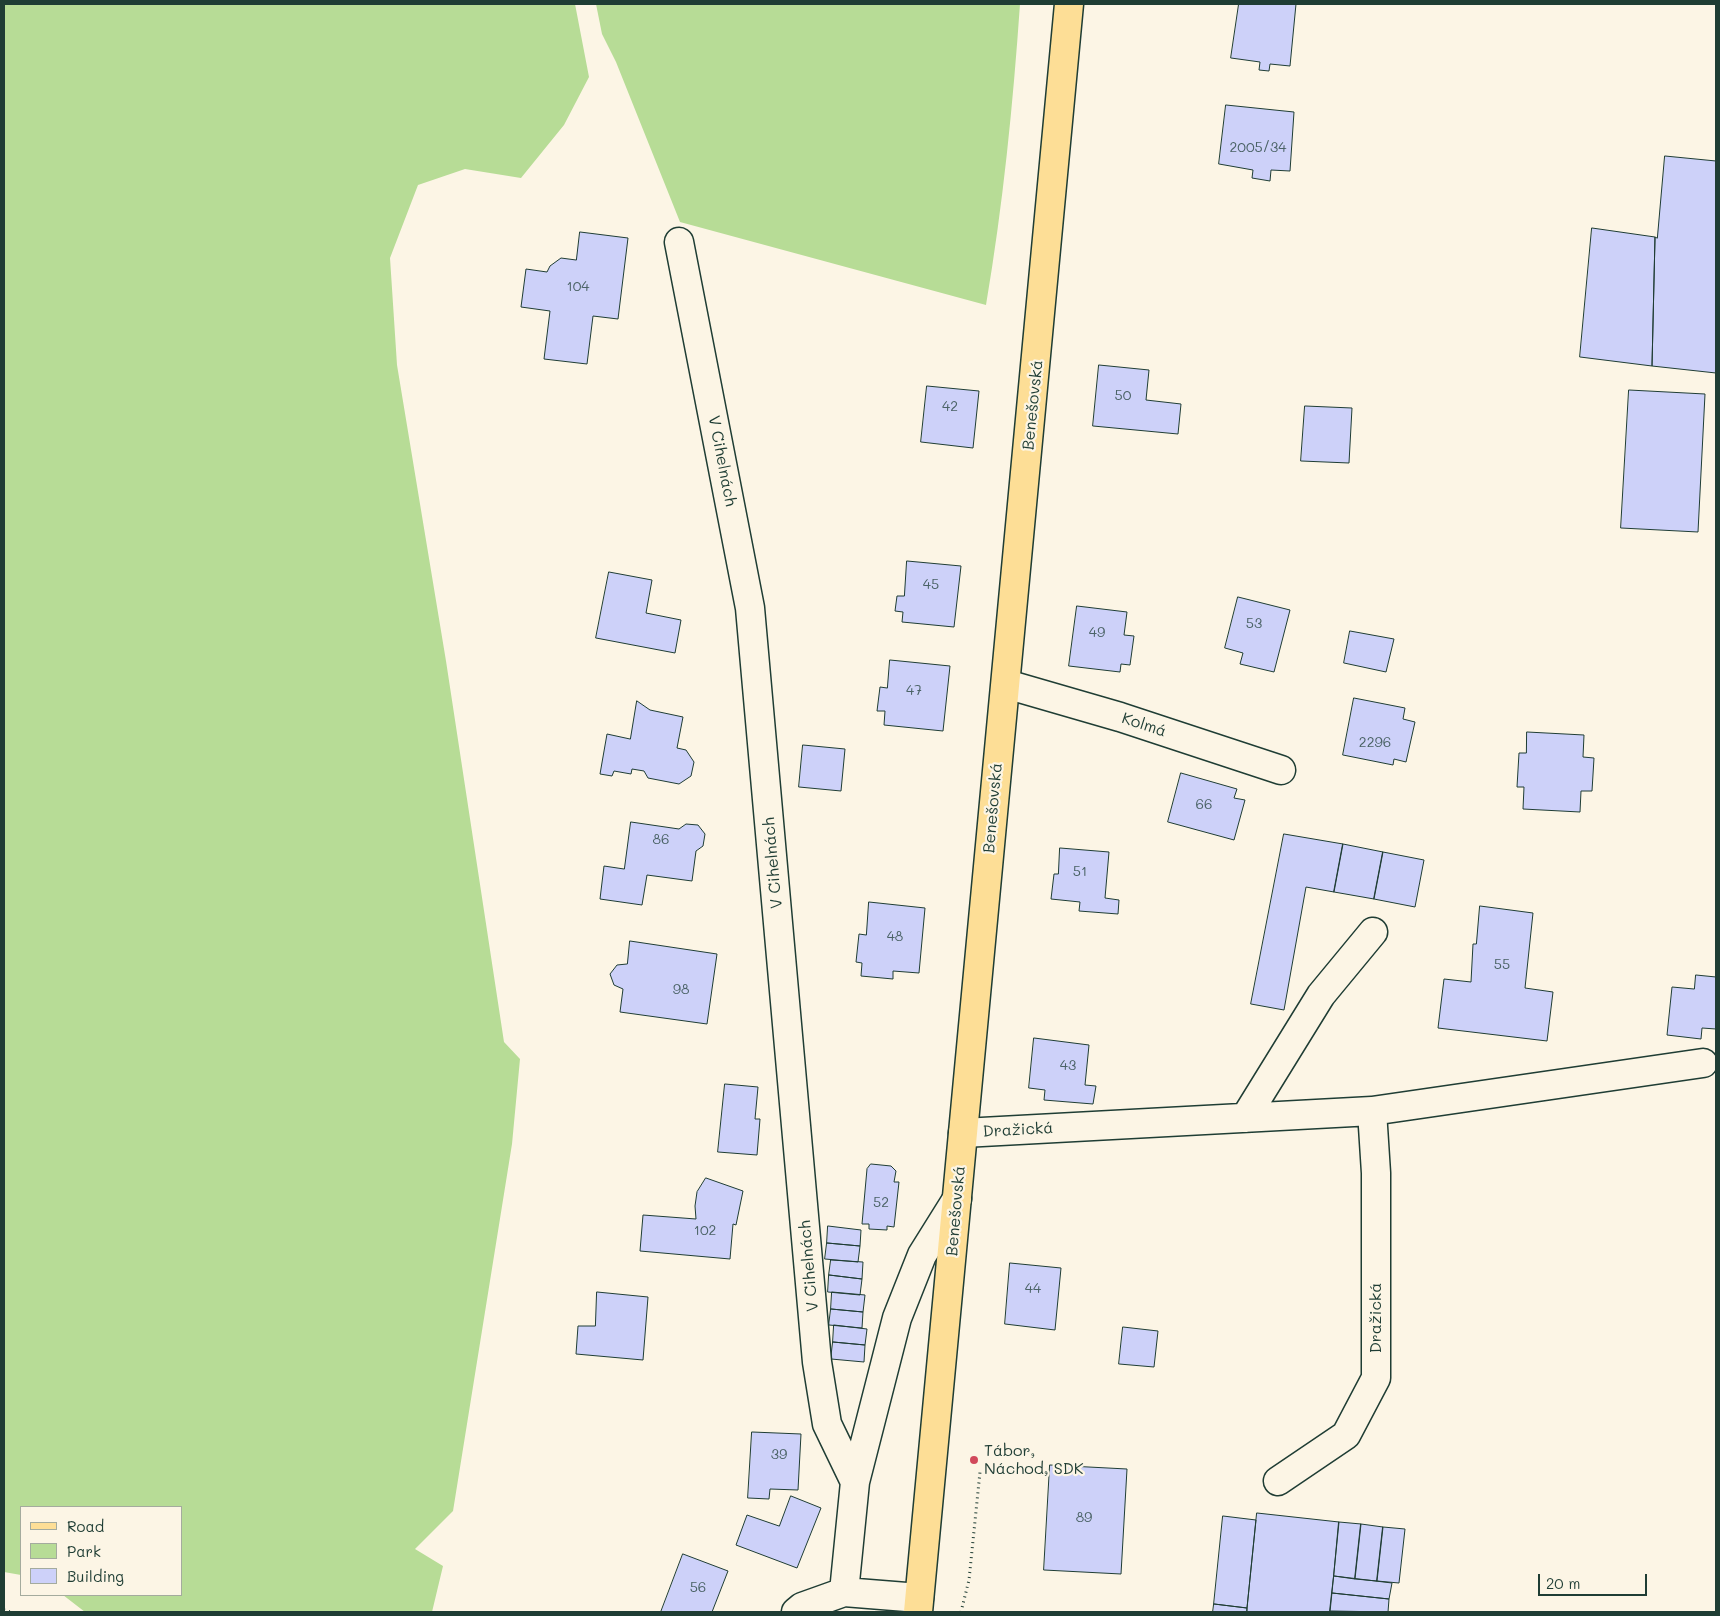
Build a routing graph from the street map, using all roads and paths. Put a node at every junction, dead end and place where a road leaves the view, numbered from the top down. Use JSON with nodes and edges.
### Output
{"nodes":[{"id":1,"x":1069,"y":4,"type":"edge"},
{"id":2,"x":679,"y":242,"type":"dead end"},
{"id":3,"x":1006,"y":684,"type":"junction"},
{"id":4,"x":1281,"y":770,"type":"dead end"},
{"id":5,"x":1373,"y":932,"type":"dead end"},
{"id":6,"x":1703,"y":1063,"type":"dead end"},
{"id":7,"x":1372,"y":1111,"type":"junction"},
{"id":8,"x":1245,"y":1118,"type":"junction"},
{"id":9,"x":963,"y":1133,"type":"junction"},
{"id":10,"x":957,"y":1198,"type":"junction"},
{"id":11,"x":980,"y":1472,"type":"dead end"},
{"id":12,"x":1278,"y":1481,"type":"dead end"},
{"id":13,"x":855,"y":1482,"type":"junction"},
{"id":14,"x":844,"y":1592,"type":"junction"},
{"id":15,"x":919,"y":1605,"type":"edge"},
{"id":16,"x":4,"y":1610,"type":"edge"},
{"id":17,"x":11,"y":1612,"type":"edge"},
{"id":18,"x":796,"y":1612,"type":"edge"},
{"id":19,"x":960,"y":1612,"type":"edge"}],
"edges":[{"from":1,"to":3,"type":"main road","name":"Benešovská"},
{"from":2,"to":13,"type":"street","name":"V Cihelnách"},
{"from":3,"to":4,"type":"street","name":"Kolmá"},
{"from":3,"to":9,"type":"main road","name":"Benešovská"},
{"from":5,"to":8,"type":"street"},
{"from":6,"to":7,"type":"street","name":"Dražická"},
{"from":7,"to":8,"type":"street","name":"Dražická"},
{"from":7,"to":12,"type":"street","name":"Dražická"},
{"from":8,"to":9,"type":"street","name":"Dražická"},
{"from":9,"to":10,"type":"main road","name":"Benešovská"},
{"from":10,"to":13,"type":"street"},
{"from":10,"to":15,"type":"main road","name":"Benešovská"},
{"from":11,"to":19,"type":"path"},
{"from":13,"to":14,"type":"street"},
{"from":14,"to":15,"type":"street"},
{"from":14,"to":18,"type":"street"},
{"from":16,"to":17,"type":"path"}]}
